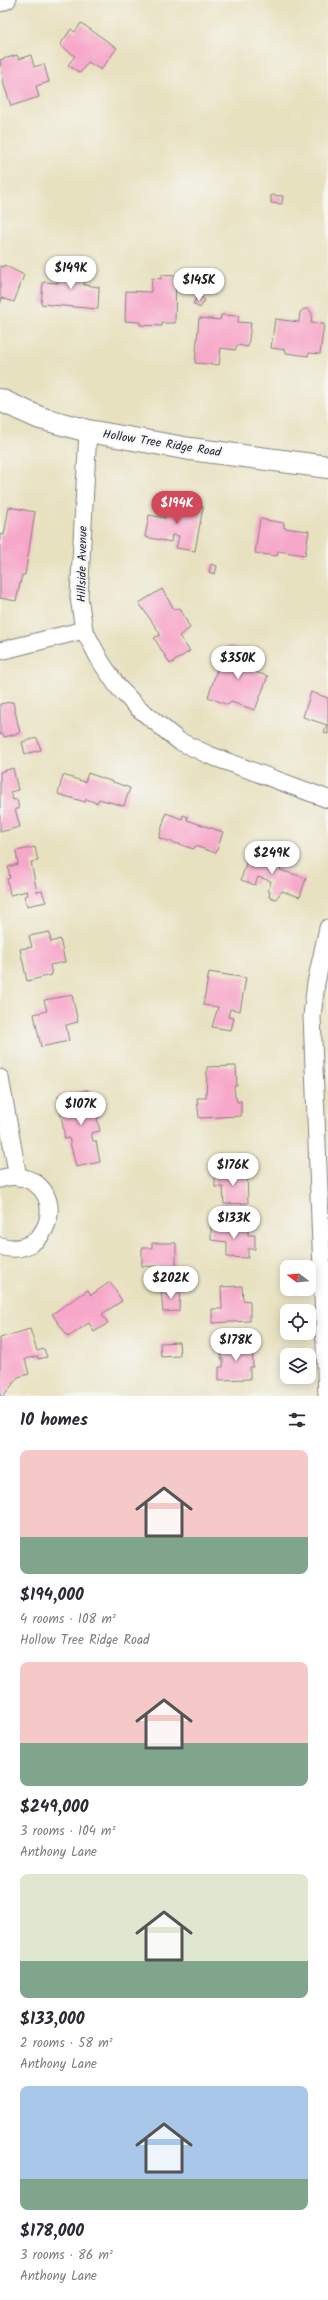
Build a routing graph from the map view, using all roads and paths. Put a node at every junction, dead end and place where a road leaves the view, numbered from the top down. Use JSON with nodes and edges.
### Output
{"nodes":[{"id":1,"x":7,"y":0,"type":"edge"},
{"id":2,"x":0,"y":3,"type":"edge"},
{"id":3,"x":0,"y":400,"type":"edge"},
{"id":4,"x":88,"y":431,"type":"junction"},
{"id":5,"x":328,"y":467,"type":"edge"},
{"id":6,"x":84,"y":630,"type":"junction"},
{"id":7,"x":0,"y":651,"type":"edge"},
{"id":8,"x":328,"y":799,"type":"edge"},
{"id":9,"x":328,"y":928,"type":"edge"},
{"id":10,"x":0,"y":1078,"type":"edge"},
{"id":11,"x":18,"y":1177,"type":"junction"},
{"id":12,"x":0,"y":1179,"type":"edge"},
{"id":13,"x":0,"y":1246,"type":"edge"},
{"id":14,"x":327,"y":1396,"type":"edge"}],
"edges":[{"from":1,"to":2,"type":"street"},
{"from":3,"to":4,"type":"main road","name":"Hollow Tree Ridge Road"},
{"from":4,"to":5,"type":"main road","name":"Hollow Tree Ridge Road"},
{"from":4,"to":6,"type":"street","name":"Hillside Avenue"},
{"from":6,"to":7,"type":"street"},
{"from":6,"to":8,"type":"street","name":"Hillside Avenue"},
{"from":9,"to":14,"type":"street"},
{"from":10,"to":11,"type":"street"},
{"from":11,"to":12,"type":"street"},
{"from":11,"to":13,"type":"street"}]}
